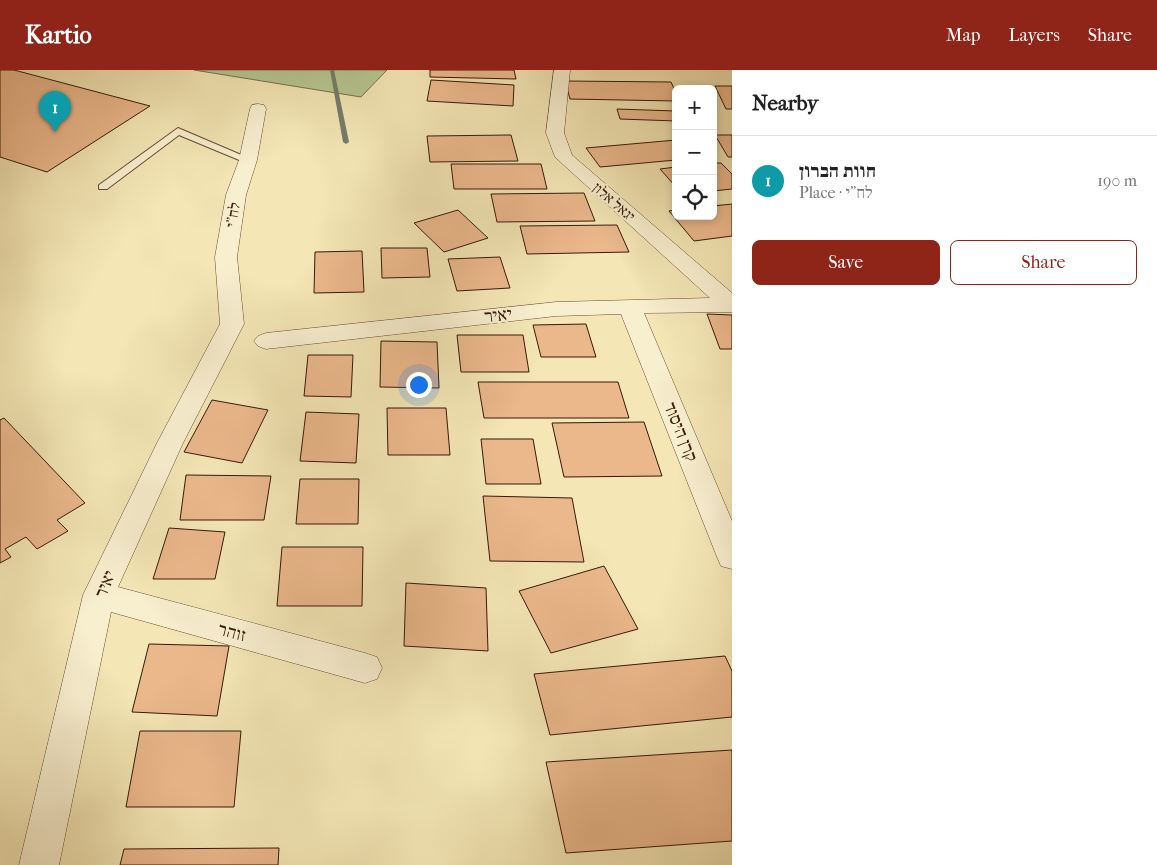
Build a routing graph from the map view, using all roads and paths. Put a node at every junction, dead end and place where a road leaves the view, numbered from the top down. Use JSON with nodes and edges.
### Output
{"nodes":[{"id":1,"x":562,"y":70,"type":"edge"},
{"id":2,"x":258,"y":109,"type":"dead end"},
{"id":3,"x":248,"y":160,"type":"junction"},
{"id":4,"x":103,"y":187,"type":"dead end"},
{"id":5,"x":732,"y":304,"type":"edge"},
{"id":6,"x":630,"y":307,"type":"junction"},
{"id":7,"x":232,"y":324,"type":"joint"},
{"id":8,"x":266,"y":340,"type":"dead end"},
{"id":9,"x":732,"y":557,"type":"edge"},
{"id":10,"x":99,"y":595,"type":"junction"},
{"id":11,"x":364,"y":668,"type":"dead end"},
{"id":12,"x":39,"y":865,"type":"edge"}],
"edges":[{"from":1,"to":5,"type":"street","name":"יגאל אלון"},
{"from":2,"to":3,"type":"street","name":"לח\"י"},
{"from":3,"to":4,"type":"lane"},
{"from":3,"to":7,"type":"street","name":"לח\"י"},
{"from":5,"to":6,"type":"street","name":"יאיר"},
{"from":6,"to":8,"type":"street","name":"יאיר"},
{"from":6,"to":9,"type":"street","name":"קרן היסוד"},
{"from":7,"to":10,"type":"street","name":"יאיר"},
{"from":10,"to":11,"type":"street","name":"זוהר"},
{"from":10,"to":12,"type":"street","name":"יאיר"}]}
